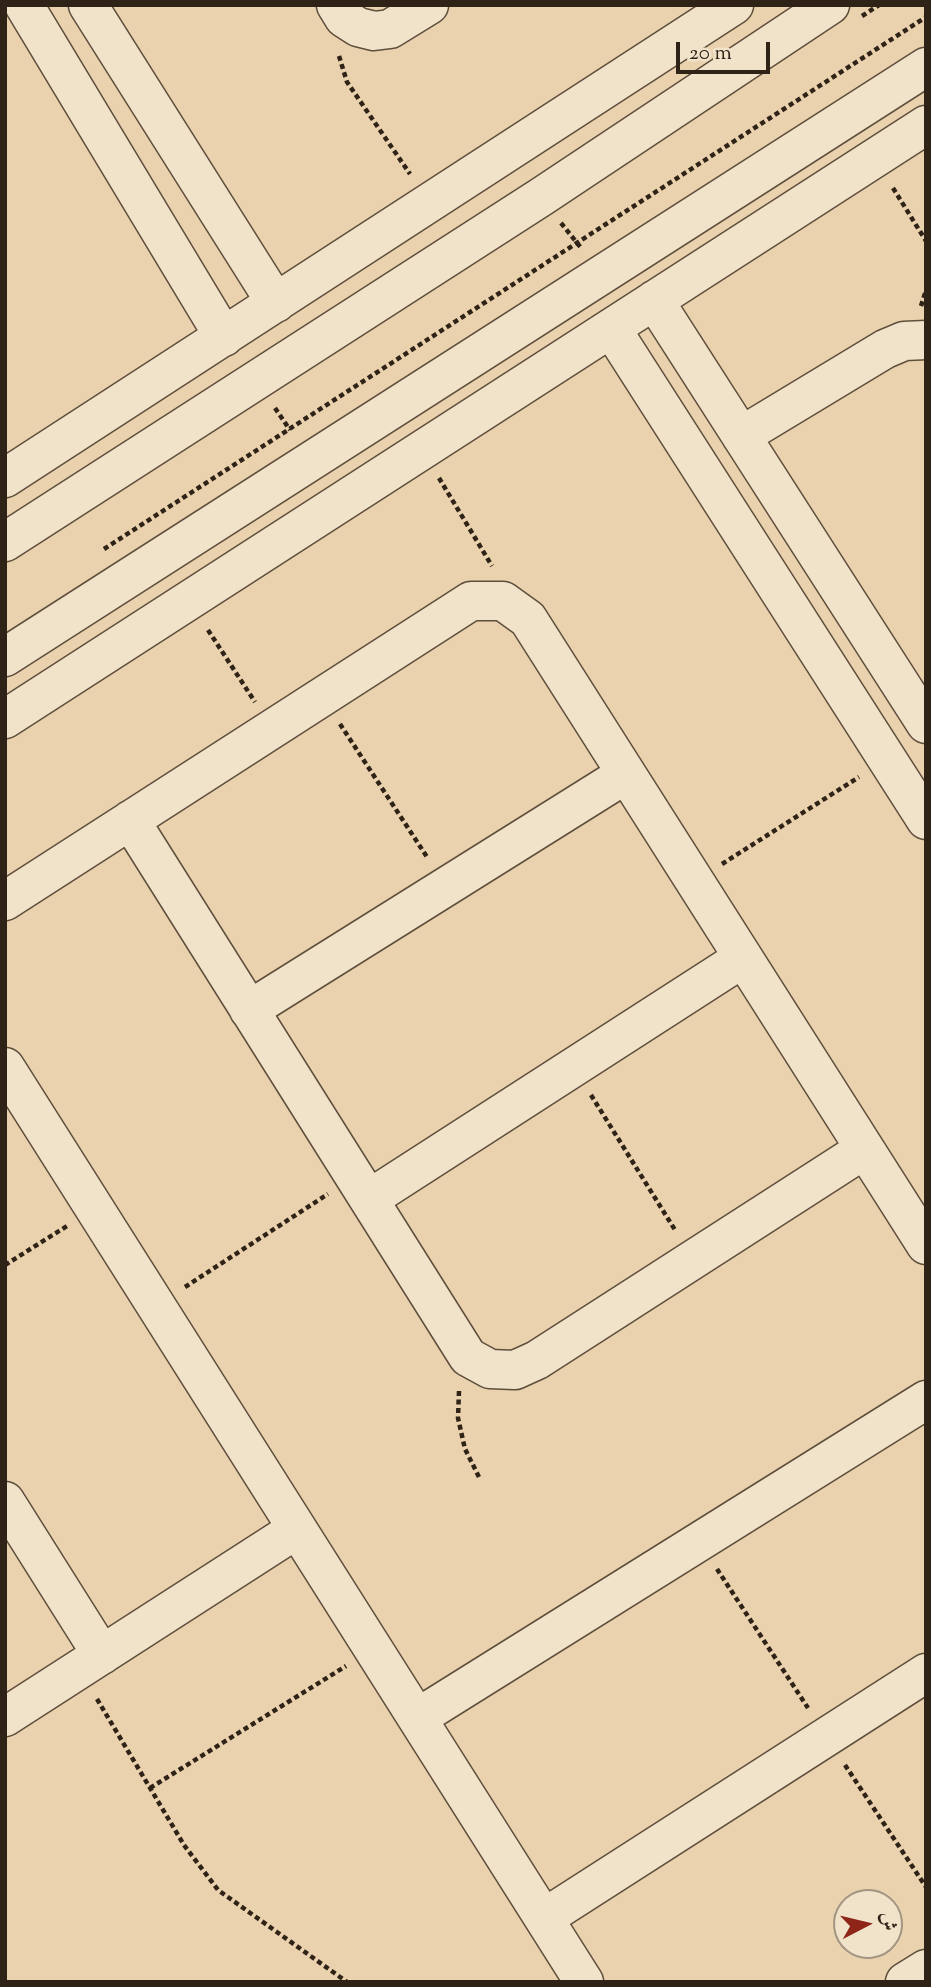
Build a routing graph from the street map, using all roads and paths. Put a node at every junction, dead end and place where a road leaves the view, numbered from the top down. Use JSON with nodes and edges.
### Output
{"nodes":[{"id":1,"x":24,"y":5,"type":"edge"},
{"id":2,"x":88,"y":5,"type":"edge"},
{"id":3,"x":429,"y":5,"type":"edge"},
{"id":4,"x":734,"y":5,"type":"edge"},
{"id":5,"x":830,"y":5,"type":"edge"},
{"id":6,"x":340,"y":12,"type":"edge"},
{"id":7,"x":926,"y":17,"type":"edge"},
{"id":8,"x":926,"y":67,"type":"edge"},
{"id":9,"x":926,"y":125,"type":"edge"},
{"id":10,"x":509,"y":152,"type":"junction"},
{"id":11,"x":875,"y":158,"type":"junction"},
{"id":12,"x":728,"y":192,"type":"junction"},
{"id":13,"x":541,"y":197,"type":"junction"},
{"id":14,"x":430,"y":203,"type":"junction"},
{"id":15,"x":224,"y":222,"type":"junction"},
{"id":16,"x":757,"y":234,"type":"junction"},
{"id":17,"x":926,"y":241,"type":"edge"},
{"id":18,"x":576,"y":242,"type":"junction"},
{"id":19,"x":174,"y":254,"type":"junction"},
{"id":20,"x":601,"y":275,"type":"junction"},
{"id":21,"x":654,"y":300,"type":"junction"},
{"id":22,"x":276,"y":303,"type":"junction"},
{"id":23,"x":611,"y":328,"type":"junction"},
{"id":24,"x":224,"y":337,"type":"junction"},
{"id":25,"x":926,"y":340,"type":"edge"},
{"id":26,"x":700,"y":372,"type":"junction"},
{"id":27,"x":255,"y":381,"type":"junction"},
{"id":28,"x":656,"y":399,"type":"junction"},
{"id":29,"x":289,"y":428,"type":"junction"},
{"id":30,"x":741,"y":436,"type":"junction"},
{"id":31,"x":422,"y":450,"type":"junction"},
{"id":32,"x":313,"y":462,"type":"junction"},
{"id":33,"x":5,"y":478,"type":"edge"},
{"id":34,"x":5,"y":542,"type":"edge"},
{"id":35,"x":96,"y":554,"type":"dead end"},
{"id":36,"x":189,"y":601,"type":"junction"},
{"id":37,"x":503,"y":601,"type":"junction"},
{"id":38,"x":12,"y":653,"type":"edge"},
{"id":39,"x":913,"y":676,"type":"edge"},
{"id":40,"x":49,"y":691,"type":"junction"},
{"id":41,"x":322,"y":697,"type":"junction"},
{"id":42,"x":5,"y":719,"type":"edge"},
{"id":43,"x":926,"y":724,"type":"edge"},
{"id":44,"x":273,"y":729,"type":"junction"},
{"id":45,"x":887,"y":760,"type":"junction"},
{"id":46,"x":626,"y":774,"type":"junction"},
{"id":47,"x":926,"y":820,"type":"edge"},
{"id":48,"x":130,"y":821,"type":"junction"},
{"id":49,"x":695,"y":881,"type":"junction"},
{"id":50,"x":446,"y":886,"type":"junction"},
{"id":51,"x":5,"y":901,"type":"edge"},
{"id":52,"x":743,"y":958,"type":"junction"},
{"id":53,"x":249,"y":1010,"type":"junction"},
{"id":54,"x":5,"y":1067,"type":"edge"},
{"id":55,"x":574,"y":1067,"type":"junction"},
{"id":56,"x":865,"y":1149,"type":"junction"},
{"id":57,"x":362,"y":1188,"type":"junction"},
{"id":58,"x":95,"y":1209,"type":"junction"},
{"id":59,"x":926,"y":1245,"type":"edge"},
{"id":60,"x":693,"y":1259,"type":"junction"},
{"id":61,"x":5,"y":1265,"type":"edge"},
{"id":62,"x":156,"y":1306,"type":"junction"},
{"id":63,"x":468,"y":1357,"type":"junction"},
{"id":64,"x":926,"y":1400,"type":"edge"},
{"id":65,"x":480,"y":1477,"type":"dead end"},
{"id":66,"x":5,"y":1501,"type":"edge"},
{"id":67,"x":297,"y":1529,"type":"junction"},
{"id":68,"x":373,"y":1649,"type":"junction"},
{"id":69,"x":90,"y":1662,"type":"junction"},
{"id":70,"x":926,"y":1674,"type":"edge"},
{"id":71,"x":5,"y":1717,"type":"edge"},
{"id":72,"x":417,"y":1718,"type":"junction"},
{"id":73,"x":150,"y":1788,"type":"junction"},
{"id":74,"x":544,"y":1918,"type":"junction"},
{"id":75,"x":926,"y":1969,"type":"edge"},
{"id":76,"x":347,"y":1982,"type":"edge"},
{"id":77,"x":584,"y":1982,"type":"edge"},
{"id":78,"x":905,"y":1982,"type":"edge"}],
"edges":[{"from":1,"to":19,"type":"street"},
{"from":2,"to":15,"type":"street"},
{"from":3,"to":6,"type":"street"},
{"from":4,"to":10,"type":"street"},
{"from":5,"to":13,"type":"street"},
{"from":6,"to":14,"type":"path"},
{"from":7,"to":18,"type":"path"},
{"from":8,"to":12,"type":"street"},
{"from":9,"to":11,"type":"street"},
{"from":10,"to":13,"type":"street"},
{"from":10,"to":14,"type":"street"},
{"from":11,"to":16,"type":"street"},
{"from":11,"to":17,"type":"path"},
{"from":12,"to":16,"type":"street"},
{"from":12,"to":20,"type":"street"},
{"from":13,"to":18,"type":"path"},
{"from":13,"to":27,"type":"street"},
{"from":14,"to":22,"type":"street"},
{"from":15,"to":19,"type":"street"},
{"from":15,"to":22,"type":"street"},
{"from":16,"to":21,"type":"street"},
{"from":18,"to":20,"type":"path"},
{"from":18,"to":29,"type":"path"},
{"from":19,"to":24,"type":"street"},
{"from":20,"to":32,"type":"street"},
{"from":21,"to":23,"type":"street"},
{"from":21,"to":26,"type":"street"},
{"from":22,"to":24,"type":"street"},
{"from":23,"to":28,"type":"street"},
{"from":23,"to":31,"type":"street"},
{"from":24,"to":33,"type":"street"},
{"from":25,"to":30,"type":"street"},
{"from":26,"to":28,"type":"street"},
{"from":26,"to":30,"type":"street"},
{"from":27,"to":29,"type":"path"},
{"from":27,"to":34,"type":"street"},
{"from":28,"to":45,"type":"street"},
{"from":29,"to":32,"type":"path"},
{"from":29,"to":35,"type":"path"},
{"from":30,"to":39,"type":"street"},
{"from":31,"to":36,"type":"street"},
{"from":31,"to":37,"type":"path"},
{"from":32,"to":38,"type":"street"},
{"from":36,"to":40,"type":"street"},
{"from":36,"to":44,"type":"path"},
{"from":37,"to":41,"type":"street"},
{"from":37,"to":46,"type":"street"},
{"from":38,"to":40,"type":"street"},
{"from":39,"to":43,"type":"street"},
{"from":40,"to":42,"type":"street"},
{"from":41,"to":44,"type":"street"},
{"from":41,"to":50,"type":"path"},
{"from":44,"to":48,"type":"street"},
{"from":45,"to":47,"type":"street"},
{"from":45,"to":49,"type":"path"},
{"from":46,"to":49,"type":"street"},
{"from":46,"to":50,"type":"street"},
{"from":48,"to":51,"type":"street"},
{"from":48,"to":53,"type":"street"},
{"from":49,"to":52,"type":"street"},
{"from":50,"to":53,"type":"street"},
{"from":52,"to":55,"type":"street"},
{"from":52,"to":56,"type":"street"},
{"from":53,"to":57,"type":"street"},
{"from":54,"to":58,"type":"street"},
{"from":55,"to":57,"type":"street"},
{"from":55,"to":60,"type":"path"},
{"from":56,"to":59,"type":"street"},
{"from":56,"to":60,"type":"street"},
{"from":57,"to":62,"type":"path"},
{"from":57,"to":63,"type":"street"},
{"from":58,"to":61,"type":"path"},
{"from":58,"to":62,"type":"street"},
{"from":60,"to":63,"type":"street"},
{"from":62,"to":67,"type":"street"},
{"from":63,"to":65,"type":"path"},
{"from":64,"to":72,"type":"street"},
{"from":66,"to":69,"type":"street"},
{"from":67,"to":68,"type":"street"},
{"from":67,"to":69,"type":"street"},
{"from":68,"to":72,"type":"street"},
{"from":68,"to":73,"type":"path"},
{"from":69,"to":71,"type":"street"},
{"from":69,"to":73,"type":"path"},
{"from":70,"to":74,"type":"street"},
{"from":72,"to":74,"type":"street"},
{"from":73,"to":76,"type":"path"},
{"from":74,"to":77,"type":"street"},
{"from":75,"to":78,"type":"street"}]}
